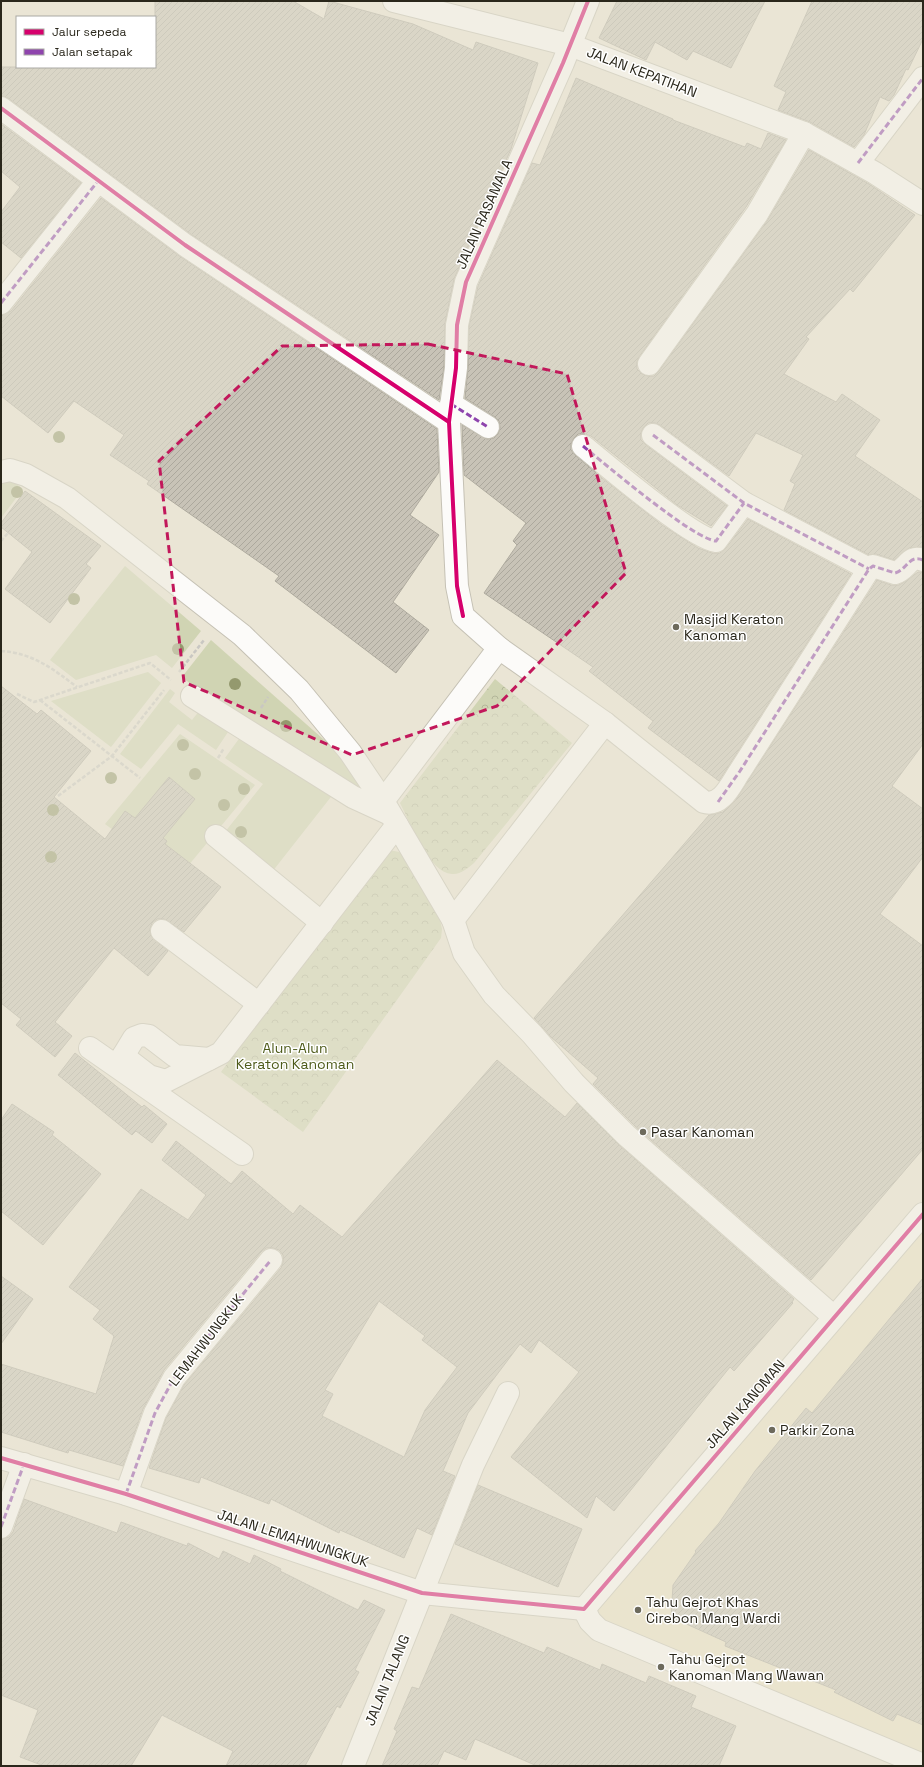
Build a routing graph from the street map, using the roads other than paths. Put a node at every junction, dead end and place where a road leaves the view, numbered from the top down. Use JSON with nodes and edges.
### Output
{"nodes":[{"id":1,"x":394,"y":1,"type":"edge"},
{"id":2,"x":588,"y":1,"type":"edge"},
{"id":3,"x":570,"y":45,"type":"junction"},
{"id":4,"x":923,"y":78,"type":"edge"},
{"id":5,"x":1,"y":108,"type":"edge"},
{"id":6,"x":804,"y":133,"type":"junction"},
{"id":7,"x":858,"y":163,"type":"junction"},
{"id":8,"x":98,"y":181,"type":"junction"},
{"id":9,"x":923,"y":204,"type":"edge"},
{"id":10,"x":1,"y":303,"type":"edge"},
{"id":11,"x":649,"y":364,"type":"dead end"},
{"id":12,"x":450,"y":413,"type":"junction"},
{"id":13,"x":488,"y":427,"type":"dead end"},
{"id":14,"x":653,"y":435,"type":"dead end"},
{"id":15,"x":583,"y":446,"type":"dead end"},
{"id":16,"x":1,"y":472,"type":"edge"},
{"id":17,"x":744,"y":503,"type":"junction"},
{"id":18,"x":923,"y":560,"type":"edge"},
{"id":19,"x":869,"y":569,"type":"junction"},
{"id":20,"x":499,"y":648,"type":"junction"},
{"id":21,"x":192,"y":696,"type":"road end"},
{"id":22,"x":605,"y":723,"type":"junction"},
{"id":23,"x":390,"y":813,"type":"junction"},
{"id":24,"x":216,"y":836,"type":"dead end"},
{"id":25,"x":453,"y":920,"type":"junction"},
{"id":26,"x":322,"y":923,"type":"junction"},
{"id":27,"x":162,"y":931,"type":"dead end"},
{"id":28,"x":259,"y":1004,"type":"junction"},
{"id":29,"x":90,"y":1048,"type":"dead end"},
{"id":30,"x":209,"y":1059,"type":"junction"},
{"id":31,"x":120,"y":1061,"type":"junction"},
{"id":32,"x":242,"y":1154,"type":"dead end"},
{"id":33,"x":923,"y":1214,"type":"edge"},
{"id":34,"x":271,"y":1260,"type":"dead end"},
{"id":35,"x":834,"y":1317,"type":"junction"},
{"id":36,"x":508,"y":1393,"type":"dead end"},
{"id":37,"x":1,"y":1458,"type":"edge"},
{"id":38,"x":24,"y":1464,"type":"junction"},
{"id":39,"x":126,"y":1494,"type":"junction"},
{"id":40,"x":1,"y":1527,"type":"edge"},
{"id":41,"x":422,"y":1593,"type":"junction"},
{"id":42,"x":584,"y":1609,"type":"junction"},
{"id":43,"x":923,"y":1765,"type":"edge"},
{"id":44,"x":353,"y":1766,"type":"edge"}],
"edges":[{"from":1,"to":3,"type":"street","name":"JALAN KEPATIHAN"},
{"from":2,"to":3,"type":"street","name":"JALAN RASAMALA"},
{"from":3,"to":6,"type":"street","name":"JALAN KEPATIHAN"},
{"from":3,"to":12,"type":"street","name":"JALAN RASAMALA"},
{"from":4,"to":7,"type":"street"},
{"from":5,"to":8,"type":"street"},
{"from":6,"to":7,"type":"street","name":"JALAN KEPATIHAN"},
{"from":6,"to":11,"type":"street"},
{"from":7,"to":9,"type":"street","name":"JALAN KEPATIHAN"},
{"from":8,"to":10,"type":"street"},
{"from":8,"to":12,"type":"street"},
{"from":12,"to":13,"type":"street"},
{"from":12,"to":20,"type":"street","name":"JALAN RASAMALA"},
{"from":14,"to":17,"type":"street"},
{"from":15,"to":17,"type":"street"},
{"from":16,"to":23,"type":"street"},
{"from":17,"to":19,"type":"street"},
{"from":18,"to":19,"type":"street"},
{"from":19,"to":22,"type":"street"},
{"from":20,"to":22,"type":"street"},
{"from":20,"to":23,"type":"street"},
{"from":21,"to":23,"type":"street"},
{"from":22,"to":25,"type":"street"},
{"from":23,"to":25,"type":"street"},
{"from":23,"to":26,"type":"street"},
{"from":24,"to":26,"type":"street"},
{"from":25,"to":35,"type":"street"},
{"from":26,"to":28,"type":"street"},
{"from":27,"to":28,"type":"street"},
{"from":28,"to":30,"type":"street"},
{"from":29,"to":31,"type":"street"},
{"from":30,"to":31,"type":"street"},
{"from":30,"to":31,"type":"street"},
{"from":31,"to":32,"type":"street"},
{"from":33,"to":35,"type":"street","name":"JALAN KANOMAN"},
{"from":34,"to":39,"type":"street","name":"LEMAHWUNGKUK"},
{"from":35,"to":42,"type":"street","name":"JALAN KANOMAN"},
{"from":36,"to":41,"type":"street","name":"JALAN TALANG"},
{"from":37,"to":38,"type":"street","name":"JALAN LEMAHWUNGKUK"},
{"from":38,"to":39,"type":"street","name":"JALAN LEMAHWUNGKUK"},
{"from":38,"to":40,"type":"street"},
{"from":39,"to":41,"type":"street","name":"JALAN LEMAHWUNGKUK"},
{"from":41,"to":42,"type":"street","name":"JALAN LEMAHWUNGKUK"},
{"from":41,"to":44,"type":"street","name":"JALAN TALANG"},
{"from":42,"to":43,"type":"street"}]}
